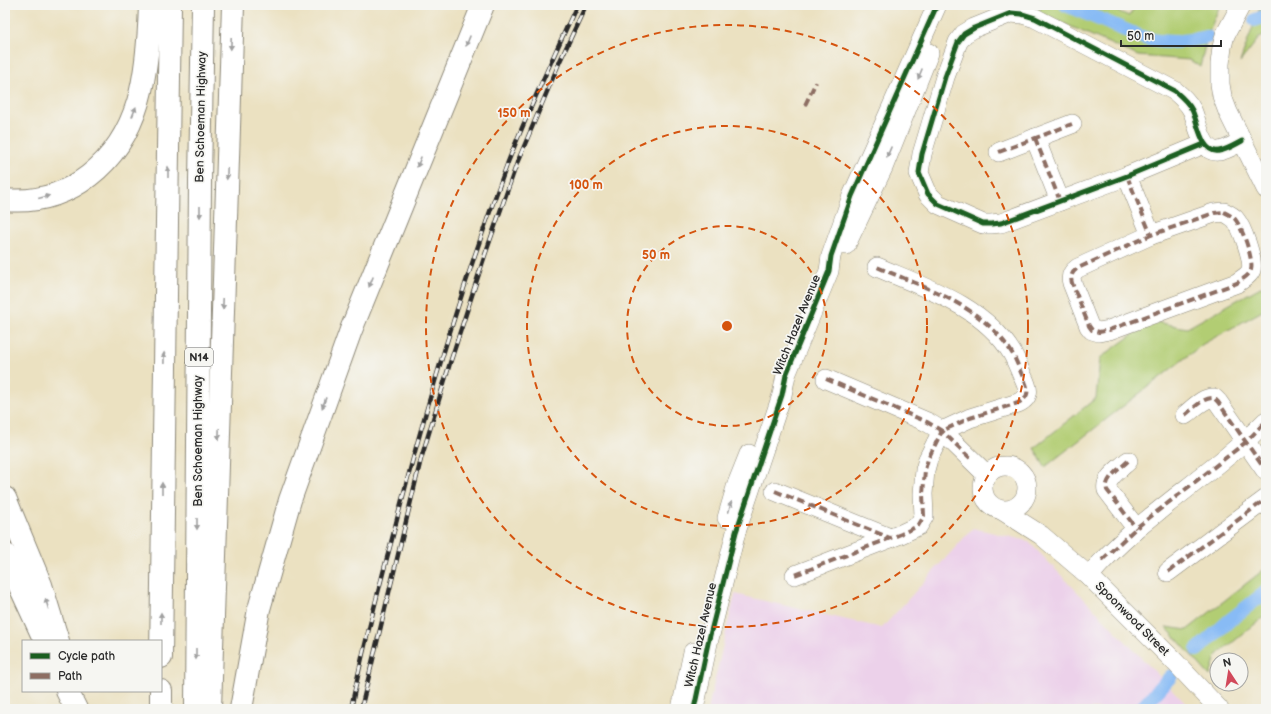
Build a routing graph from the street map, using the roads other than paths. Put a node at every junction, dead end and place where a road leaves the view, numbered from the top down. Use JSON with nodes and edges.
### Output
{"nodes":[{"id":1,"x":150,"y":5,"type":"edge"},
{"id":2,"x":170,"y":5,"type":"edge"},
{"id":3,"x":203,"y":5,"type":"edge"},
{"id":4,"x":233,"y":5,"type":"edge"},
{"id":5,"x":483,"y":5,"type":"edge"},
{"id":6,"x":936,"y":5,"type":"edge"},
{"id":7,"x":948,"y":5,"type":"edge"},
{"id":8,"x":1240,"y":5,"type":"edge"},
{"id":9,"x":1072,"y":124,"type":"dead end"},
{"id":10,"x":1035,"y":138,"type":"junction"},
{"id":11,"x":1242,"y":140,"type":"junction"},
{"id":12,"x":1204,"y":144,"type":"junction"},
{"id":13,"x":999,"y":152,"type":"dead end"},
{"id":14,"x":1127,"y":176,"type":"junction"},
{"id":15,"x":1266,"y":189,"type":"edge"},
{"id":16,"x":5,"y":200,"type":"edge"},
{"id":17,"x":1060,"y":201,"type":"junction"},
{"id":18,"x":1151,"y":235,"type":"junction"},
{"id":19,"x":877,"y":267,"type":"dead end"},
{"id":20,"x":829,"y":272,"type":"junction"},
{"id":21,"x":786,"y":375,"type":"junction"},
{"id":22,"x":826,"y":380,"type":"dead end"},
{"id":23,"x":1185,"y":415,"type":"dead end"},
{"id":24,"x":1266,"y":421,"type":"edge"},
{"id":25,"x":942,"y":431,"type":"junction"},
{"id":26,"x":1246,"y":442,"type":"junction"},
{"id":27,"x":1128,"y":461,"type":"dead end"},
{"id":28,"x":1266,"y":471,"type":"edge"},
{"id":29,"x":987,"y":475,"type":"junction"},
{"id":30,"x":775,"y":491,"type":"dead end"},
{"id":31,"x":1027,"y":494,"type":"junction"},
{"id":32,"x":5,"y":498,"type":"edge"},
{"id":33,"x":1266,"y":499,"type":"edge"},
{"id":34,"x":1003,"y":511,"type":"junction"},
{"id":35,"x":1136,"y":528,"type":"junction"},
{"id":36,"x":1041,"y":535,"type":"junction"},
{"id":37,"x":890,"y":538,"type":"junction"},
{"id":38,"x":5,"y":554,"type":"edge"},
{"id":39,"x":1168,"y":572,"type":"dead end"},
{"id":40,"x":795,"y":575,"type":"dead end"},
{"id":41,"x":1089,"y":576,"type":"junction"},
{"id":42,"x":45,"y":640,"type":"edge"},
{"id":43,"x":58,"y":640,"type":"edge"},
{"id":44,"x":161,"y":640,"type":"edge"},
{"id":45,"x":68,"y":692,"type":"edge"},
{"id":46,"x":72,"y":692,"type":"edge"},
{"id":47,"x":161,"y":692,"type":"edge"},
{"id":48,"x":76,"y":709,"type":"edge"},
{"id":49,"x":161,"y":709,"type":"edge"},
{"id":50,"x":196,"y":709,"type":"edge"},
{"id":51,"x":210,"y":709,"type":"edge"},
{"id":52,"x":241,"y":709,"type":"edge"},
{"id":53,"x":681,"y":709,"type":"edge"},
{"id":54,"x":694,"y":709,"type":"edge"},
{"id":55,"x":1219,"y":709,"type":"edge"}],
"edges":[{"from":16,"to":1,"type":"highway","one_way":true},
{"from":44,"to":2,"type":"highway","one_way":true},
{"from":3,"to":50,"type":"highway","name":"Ben Schoeman Highway","number":"N14","one_way":true},
{"from":4,"to":51,"type":"highway","one_way":true},
{"from":5,"to":52,"type":"highway","one_way":true},
{"from":6,"to":20,"type":"street","name":"Witch Hazel Avenue"},
{"from":7,"to":20,"type":"street","name":"Witch Hazel Avenue","one_way":true},
{"from":8,"to":11,"type":"street"},
{"from":9,"to":10,"type":"street"},
{"from":10,"to":13,"type":"street"},
{"from":10,"to":17,"type":"street"},
{"from":11,"to":12,"type":"street"},
{"from":11,"to":15,"type":"street"},
{"from":12,"to":14,"type":"street"},
{"from":12,"to":17,"type":"street"},
{"from":14,"to":17,"type":"street"},
{"from":14,"to":18,"type":"street"},
{"from":18,"to":18,"type":"street"},
{"from":19,"to":25,"type":"street"},
{"from":20,"to":21,"type":"street","name":"Witch Hazel Avenue"},
{"from":53,"to":21,"type":"street","name":"Witch Hazel Avenue","one_way":true},
{"from":21,"to":54,"type":"street","name":"Witch Hazel Avenue"},
{"from":22,"to":25,"type":"street"},
{"from":23,"to":26,"type":"street"},
{"from":24,"to":26,"type":"street"},
{"from":25,"to":29,"type":"street"},
{"from":25,"to":37,"type":"street"},
{"from":26,"to":28,"type":"street"},
{"from":26,"to":35,"type":"street"},
{"from":27,"to":35,"type":"street"},
{"from":29,"to":31,"type":"street"},
{"from":29,"to":34,"type":"street"},
{"from":30,"to":37,"type":"street"},
{"from":31,"to":34,"type":"street"},
{"from":31,"to":36,"type":"street"},
{"from":43,"to":32,"type":"highway","one_way":true},
{"from":33,"to":39,"type":"street"},
{"from":34,"to":36,"type":"street","name":"Spoonwood Street"},
{"from":35,"to":41,"type":"street"},
{"from":36,"to":41,"type":"street","name":"Spoonwood Street"},
{"from":37,"to":40,"type":"street"},
{"from":38,"to":42,"type":"highway"},
{"from":41,"to":55,"type":"street","name":"Spoonwood Street"},
{"from":45,"to":48,"type":"highway"},
{"from":46,"to":48,"type":"highway"},
{"from":47,"to":49,"type":"highway"}]}
